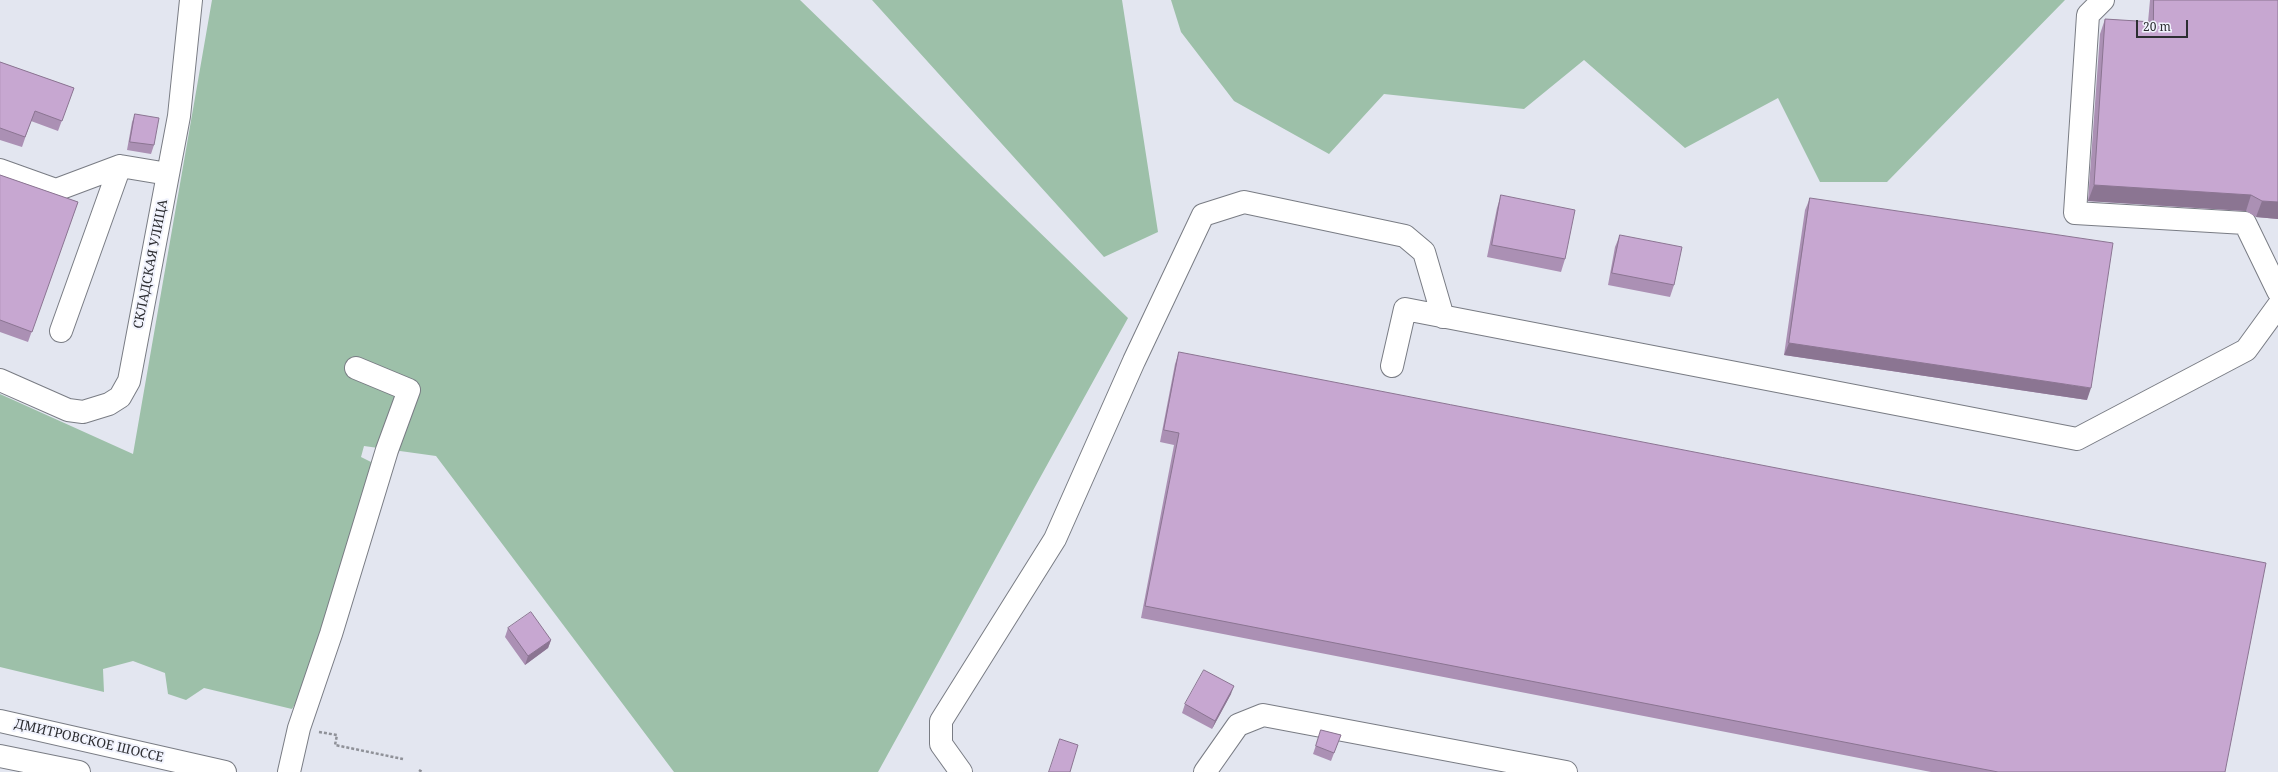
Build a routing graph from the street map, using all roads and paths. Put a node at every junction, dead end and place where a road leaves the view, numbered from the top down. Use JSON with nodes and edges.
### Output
{"nodes":[{"id":1,"x":191,"y":0,"type":"edge"},
{"id":2,"x":2103,"y":0,"type":"edge"},
{"id":3,"x":120,"y":166,"type":"junction"},
{"id":4,"x":0,"y":170,"type":"edge"},
{"id":5,"x":168,"y":174,"type":"junction"},
{"id":6,"x":2278,"y":291,"type":"edge"},
{"id":7,"x":2278,"y":306,"type":"edge"},
{"id":8,"x":1443,"y":317,"type":"junction"},
{"id":9,"x":62,"y":331,"type":"dead end"},
{"id":10,"x":1392,"y":366,"type":"dead end"},
{"id":11,"x":356,"y":368,"type":"dead end"},
{"id":12,"x":0,"y":380,"type":"edge"},
{"id":13,"x":0,"y":721,"type":"edge"},
{"id":14,"x":299,"y":728,"type":"junction"},
{"id":15,"x":0,"y":756,"type":"edge"},
{"id":16,"x":403,"y":759,"type":"dead end"},
{"id":17,"x":419,"y":770,"type":"dead end"},
{"id":18,"x":79,"y":772,"type":"edge"},
{"id":19,"x":225,"y":772,"type":"edge"},
{"id":20,"x":290,"y":772,"type":"edge"},
{"id":21,"x":422,"y":772,"type":"edge"},
{"id":22,"x":961,"y":772,"type":"edge"},
{"id":23,"x":1205,"y":772,"type":"edge"},
{"id":24,"x":1566,"y":772,"type":"edge"}],
"edges":[{"from":1,"to":5,"type":"main road","name":"СКЛАДСКАЯ УЛИЦА"},
{"from":2,"to":6,"type":"main road"},
{"from":3,"to":4,"type":"main road"},
{"from":3,"to":5,"type":"main road"},
{"from":3,"to":9,"type":"main road"},
{"from":5,"to":12,"type":"main road","name":"СКЛАДСКАЯ УЛИЦА"},
{"from":7,"to":8,"type":"main road"},
{"from":8,"to":10,"type":"main road"},
{"from":8,"to":22,"type":"main road"},
{"from":11,"to":14,"type":"main road"},
{"from":13,"to":19,"type":"main road","name":"ДМИТРОВСКОЕ ШОССЕ"},
{"from":14,"to":16,"type":"path"},
{"from":14,"to":20,"type":"main road"},
{"from":15,"to":18,"type":"main road"},
{"from":17,"to":21,"type":"path"},
{"from":23,"to":24,"type":"main road"}]}
